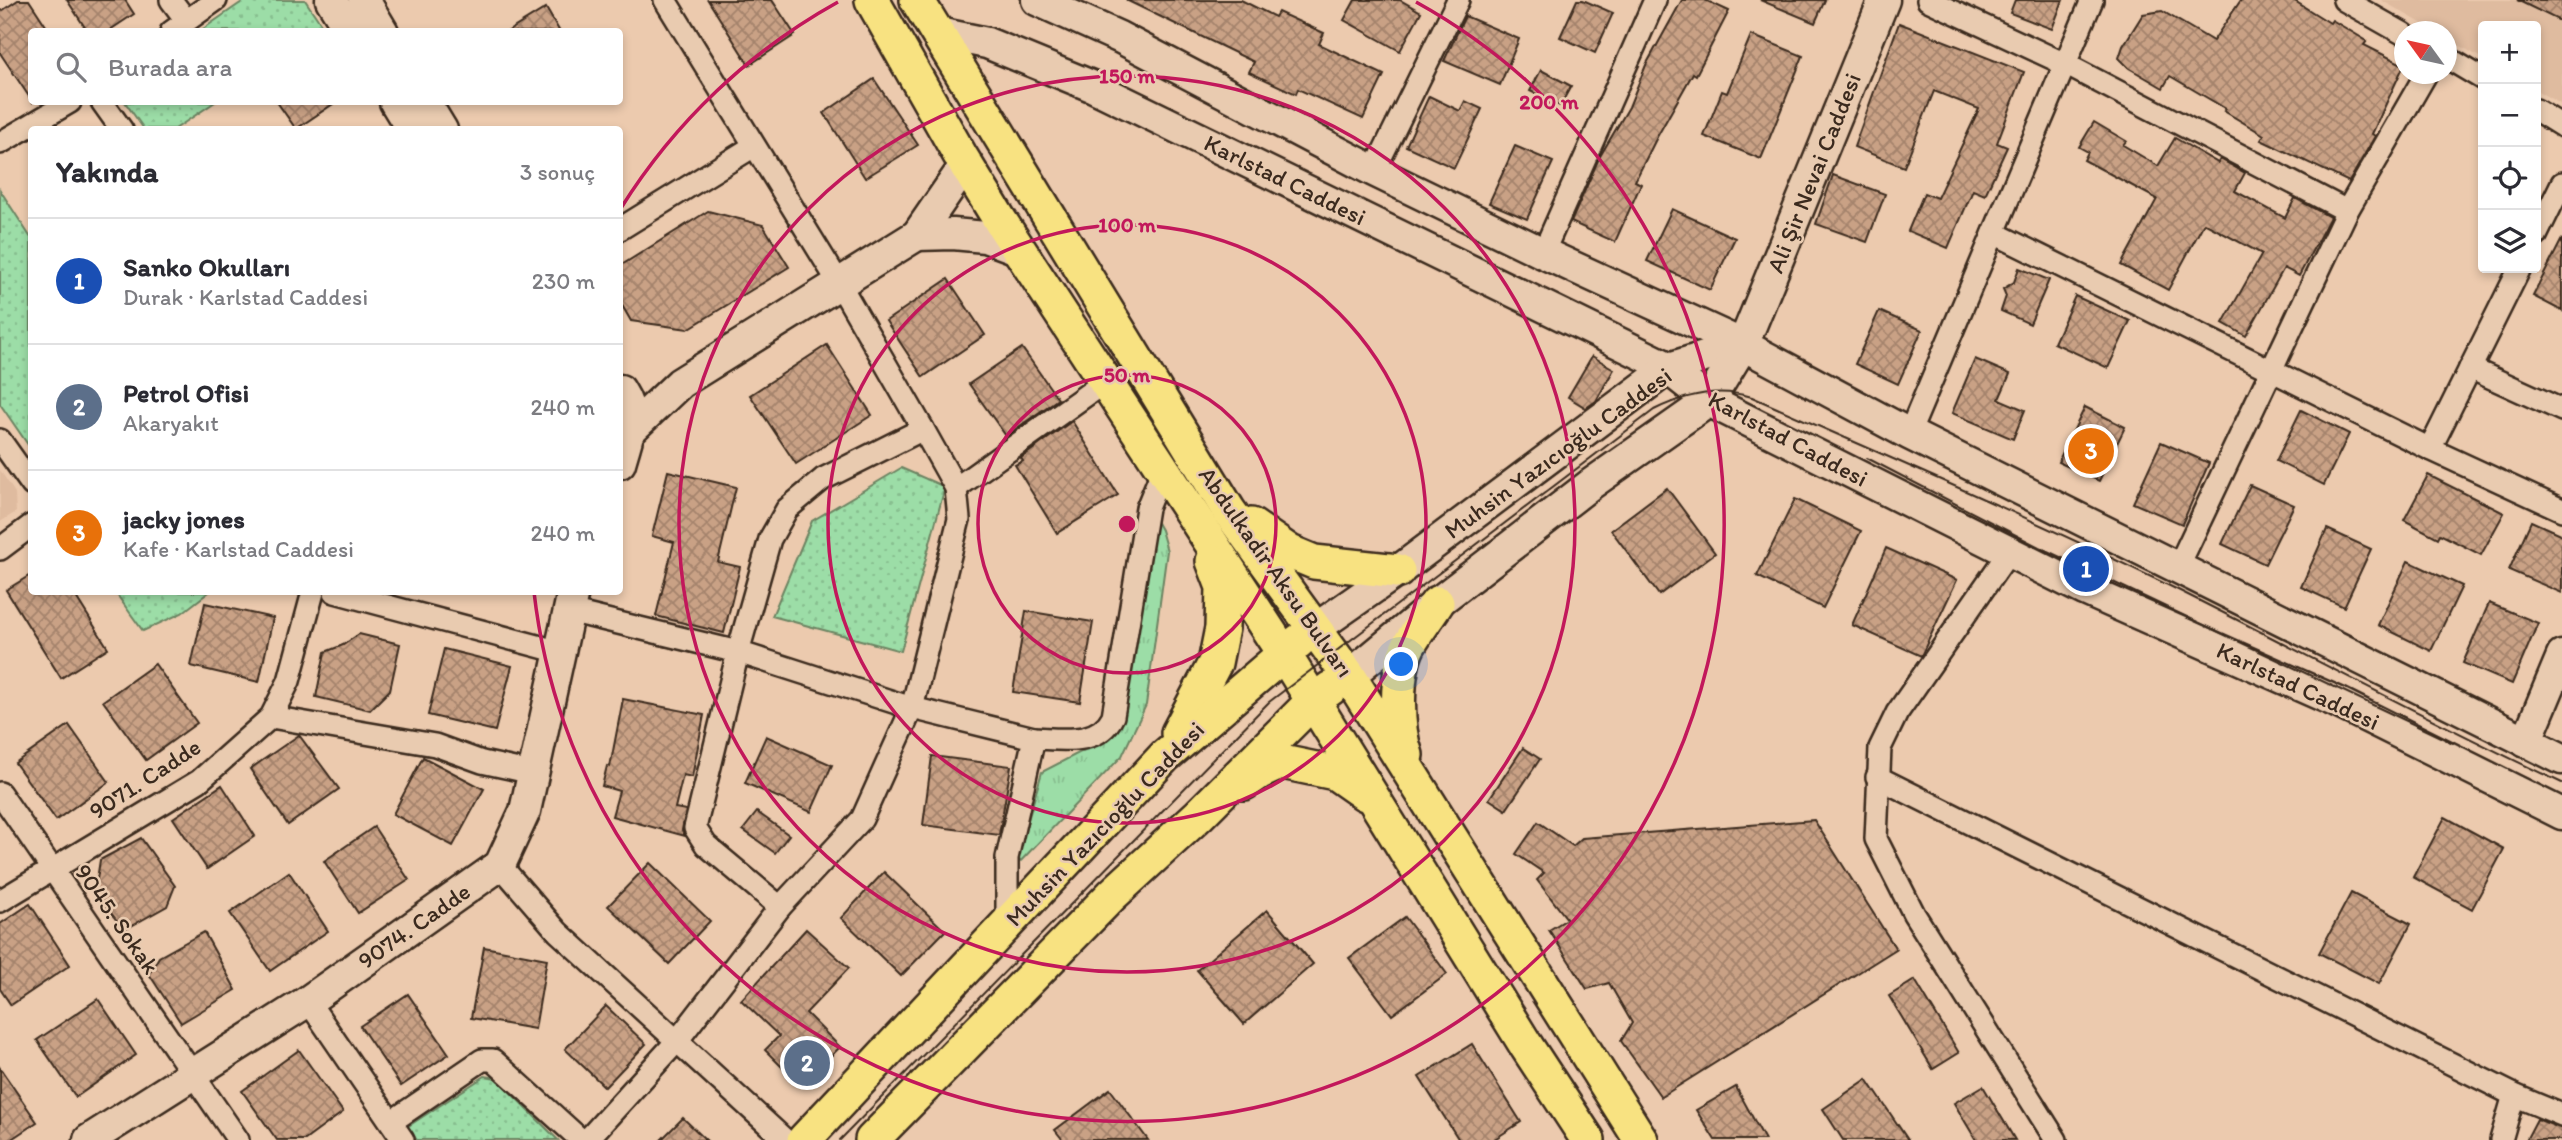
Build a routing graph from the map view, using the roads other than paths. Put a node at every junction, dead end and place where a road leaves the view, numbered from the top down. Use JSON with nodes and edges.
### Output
{"nodes":[{"id":1,"x":171,"y":0,"type":"edge"},
{"id":2,"x":216,"y":0,"type":"edge"},
{"id":3,"x":331,"y":0,"type":"edge"},
{"id":4,"x":364,"y":0,"type":"edge"},
{"id":5,"x":665,"y":0,"type":"edge"},
{"id":6,"x":872,"y":0,"type":"edge"},
{"id":7,"x":916,"y":0,"type":"edge"},
{"id":8,"x":1655,"y":0,"type":"edge"},
{"id":9,"x":1884,"y":0,"type":"edge"},
{"id":10,"x":1928,"y":0,"type":"edge"},
{"id":11,"x":2092,"y":0,"type":"edge"},
{"id":12,"x":2344,"y":0,"type":"edge"},
{"id":13,"x":1453,"y":2,"type":"edge"},
{"id":14,"x":1050,"y":3,"type":"edge"},
{"id":15,"x":179,"y":26,"type":"edge"},
{"id":16,"x":348,"y":28,"type":"edge"},
{"id":17,"x":381,"y":28,"type":"edge"},
{"id":18,"x":2394,"y":28,"type":"edge"},
{"id":19,"x":938,"y":33,"type":"junction"},
{"id":20,"x":2065,"y":64,"type":"junction"},
{"id":21,"x":2457,"y":64,"type":"edge"},
{"id":22,"x":2478,"y":76,"type":"edge"},
{"id":23,"x":2420,"y":84,"type":"edge"},
{"id":24,"x":65,"y":105,"type":"edge"},
{"id":25,"x":104,"y":105,"type":"edge"},
{"id":26,"x":397,"y":105,"type":"edge"},
{"id":27,"x":427,"y":105,"type":"edge"},
{"id":28,"x":2541,"y":113,"type":"edge"},
{"id":29,"x":29,"y":126,"type":"edge"},
{"id":30,"x":119,"y":126,"type":"edge"},
{"id":31,"x":410,"y":126,"type":"edge"},
{"id":32,"x":440,"y":126,"type":"edge"},
{"id":33,"x":2562,"y":126,"type":"edge"},
{"id":34,"x":28,"y":127,"type":"edge"},
{"id":35,"x":0,"y":143,"type":"edge"},
{"id":36,"x":754,"y":146,"type":"junction"},
{"id":37,"x":966,"y":164,"type":"junction"},
{"id":38,"x":1374,"y":171,"type":"junction"},
{"id":39,"x":2562,"y":183,"type":"edge"},
{"id":40,"x":2347,"y":211,"type":"junction"},
{"id":41,"x":2541,"y":226,"type":"edge"},
{"id":42,"x":623,"y":227,"type":"edge"},
{"id":43,"x":1994,"y":233,"type":"junction"},
{"id":44,"x":917,"y":235,"type":"junction"},
{"id":45,"x":1020,"y":250,"type":"junction"},
{"id":46,"x":1543,"y":253,"type":"junction"},
{"id":47,"x":2518,"y":273,"type":"edge"},
{"id":48,"x":839,"y":283,"type":"junction"},
{"id":49,"x":1743,"y":345,"type":"junction"},
{"id":50,"x":1669,"y":368,"type":"junction"},
{"id":51,"x":2470,"y":368,"type":"junction"},
{"id":52,"x":2272,"y":371,"type":"junction"},
{"id":53,"x":1106,"y":381,"type":"junction"},
{"id":54,"x":680,"y":383,"type":"junction"},
{"id":55,"x":623,"y":390,"type":"edge"},
{"id":56,"x":623,"y":396,"type":"edge"},
{"id":57,"x":1709,"y":401,"type":"junction"},
{"id":58,"x":2562,"y":410,"type":"edge"},
{"id":59,"x":923,"y":429,"type":"junction"},
{"id":60,"x":1909,"y":434,"type":"junction"},
{"id":61,"x":624,"y":436,"type":"edge"},
{"id":62,"x":0,"y":440,"type":"edge"},
{"id":63,"x":2430,"y":449,"type":"junction"},
{"id":64,"x":1163,"y":469,"type":"junction"},
{"id":65,"x":28,"y":479,"type":"edge"},
{"id":66,"x":956,"y":488,"type":"junction"},
{"id":67,"x":2562,"y":510,"type":"edge"},
{"id":68,"x":1229,"y":511,"type":"junction"},
{"id":69,"x":1196,"y":520,"type":"junction"},
{"id":70,"x":28,"y":528,"type":"edge"},
{"id":71,"x":0,"y":549,"type":"edge"},
{"id":72,"x":2009,"y":552,"type":"junction"},
{"id":73,"x":2178,"y":567,"type":"junction"},
{"id":74,"x":1398,"y":570,"type":"junction"},
{"id":75,"x":312,"y":595,"type":"edge"},
{"id":76,"x":346,"y":595,"type":"edge"},
{"id":77,"x":571,"y":601,"type":"edge"},
{"id":78,"x":1437,"y":603,"type":"junction"},
{"id":79,"x":1315,"y":629,"type":"junction"},
{"id":80,"x":560,"y":652,"type":"junction"},
{"id":81,"x":738,"y":652,"type":"junction"},
{"id":82,"x":1284,"y":654,"type":"junction"},
{"id":83,"x":2562,"y":656,"type":"edge"},
{"id":84,"x":1349,"y":676,"type":"junction"},
{"id":85,"x":1313,"y":701,"type":"junction"},
{"id":86,"x":912,"y":708,"type":"junction"},
{"id":87,"x":271,"y":717,"type":"junction"},
{"id":88,"x":1034,"y":738,"type":"junction"},
{"id":89,"x":2526,"y":742,"type":"junction"},
{"id":90,"x":1165,"y":756,"type":"junction"},
{"id":91,"x":2562,"y":759,"type":"edge"},
{"id":92,"x":533,"y":773,"type":"junction"},
{"id":93,"x":1878,"y":777,"type":"junction"},
{"id":94,"x":1415,"y":784,"type":"junction"},
{"id":95,"x":0,"y":793,"type":"edge"},
{"id":96,"x":1375,"y":801,"type":"junction"},
{"id":97,"x":1199,"y":814,"type":"junction"},
{"id":98,"x":2562,"y":814,"type":"edge"},
{"id":99,"x":500,"y":865,"type":"junction"},
{"id":100,"x":51,"y":869,"type":"junction"},
{"id":101,"x":0,"y":901,"type":"edge"},
{"id":102,"x":780,"y":907,"type":"junction"},
{"id":103,"x":1007,"y":924,"type":"junction"},
{"id":104,"x":308,"y":1001,"type":"junction"},
{"id":105,"x":677,"y":1041,"type":"junction"},
{"id":106,"x":192,"y":1073,"type":"junction"},
{"id":107,"x":2514,"y":1095,"type":"junction"},
{"id":108,"x":2562,"y":1115,"type":"edge"},
{"id":109,"x":391,"y":1122,"type":"junction"},
{"id":110,"x":89,"y":1140,"type":"edge"},
{"id":111,"x":238,"y":1140,"type":"edge"},
{"id":112,"x":403,"y":1140,"type":"edge"},
{"id":113,"x":581,"y":1140,"type":"edge"},
{"id":114,"x":587,"y":1140,"type":"edge"},
{"id":115,"x":785,"y":1140,"type":"edge"},
{"id":116,"x":804,"y":1140,"type":"edge"},
{"id":117,"x":872,"y":1140,"type":"edge"},
{"id":118,"x":1588,"y":1140,"type":"edge"},
{"id":119,"x":1641,"y":1140,"type":"edge"},
{"id":120,"x":2056,"y":1140,"type":"edge"},
{"id":121,"x":2501,"y":1140,"type":"edge"}],
"edges":[{"from":1,"to":15,"type":"street"},
{"from":2,"to":15,"type":"street"},
{"from":3,"to":16,"type":"street"},
{"from":4,"to":17,"type":"street"},
{"from":5,"to":36,"type":"street"},
{"from":6,"to":37,"type":"main road","name":"Abdulkadir Aksu Bulvarı"},
{"from":7,"to":19,"type":"main road","name":"Abdulkadir Aksu Bulvarı"},
{"from":8,"to":46,"type":"street"},
{"from":9,"to":49,"type":"street","name":"Ali Şir Nevai Caddesi"},
{"from":10,"to":20,"type":"street"},
{"from":11,"to":20,"type":"street"},
{"from":12,"to":18,"type":"street"},
{"from":13,"to":38,"type":"street"},
{"from":14,"to":38,"type":"street","name":"Karlstad Caddesi"},
{"from":19,"to":50,"type":"street","name":"Karlstad Caddesi"},
{"from":19,"to":68,"type":"main road","name":"Abdulkadir Aksu Bulvarı"},
{"from":20,"to":40,"type":"street"},
{"from":20,"to":43,"type":"street"},
{"from":21,"to":22,"type":"street"},
{"from":23,"to":40,"type":"street"},
{"from":24,"to":29,"type":"street"},
{"from":25,"to":30,"type":"street"},
{"from":26,"to":31,"type":"street"},
{"from":27,"to":32,"type":"street"},
{"from":28,"to":33,"type":"street"},
{"from":34,"to":35,"type":"street"},
{"from":36,"to":42,"type":"street"},
{"from":36,"to":48,"type":"street"},
{"from":37,"to":44,"type":"street"},
{"from":37,"to":45,"type":"main road","name":"Abdulkadir Aksu Bulvarı"},
{"from":38,"to":46,"type":"street","name":"Karlstad Caddesi"},
{"from":39,"to":41,"type":"street"},
{"from":40,"to":52,"type":"street"},
{"from":43,"to":52,"type":"street"},
{"from":43,"to":60,"type":"street"},
{"from":44,"to":45,"type":"street"},
{"from":44,"to":48,"type":"street"},
{"from":45,"to":53,"type":"main road","name":"Abdulkadir Aksu Bulvarı"},
{"from":46,"to":49,"type":"street","name":"Karlstad Caddesi"},
{"from":47,"to":51,"type":"street"},
{"from":48,"to":54,"type":"street"},
{"from":48,"to":59,"type":"street"},
{"from":49,"to":50,"type":"street","name":"Muhsin Yazıcıoğlu Caddesi"},
{"from":49,"to":57,"type":"street","name":"Muhsin Yazıcıoğlu Caddesi"},
{"from":49,"to":60,"type":"street","name":"Karlstad Caddesi"},
{"from":50,"to":57,"type":"street","name":"Karlstad Caddesi"},
{"from":50,"to":74,"type":"street","name":"Muhsin Yazıcıoğlu Caddesi"},
{"from":51,"to":58,"type":"street"},
{"from":51,"to":63,"type":"street"},
{"from":52,"to":63,"type":"street"},
{"from":52,"to":73,"type":"street"},
{"from":53,"to":64,"type":"main road","name":"Abdulkadir Aksu Bulvarı"},
{"from":53,"to":66,"type":"street"},
{"from":54,"to":55,"type":"street"},
{"from":54,"to":61,"type":"street"},
{"from":56,"to":61,"type":"street"},
{"from":57,"to":72,"type":"street","name":"Karlstad Caddesi"},
{"from":57,"to":78,"type":"street","name":"Muhsin Yazıcıoğlu Caddesi"},
{"from":59,"to":66,"type":"street"},
{"from":59,"to":81,"type":"street"},
{"from":60,"to":73,"type":"street","name":"Karlstad Caddesi"},
{"from":62,"to":65,"type":"street"},
{"from":63,"to":67,"type":"street"},
{"from":64,"to":69,"type":"main road","name":"Abdulkadir Aksu Bulvarı"},
{"from":64,"to":88,"type":"street"},
{"from":66,"to":86,"type":"street"},
{"from":68,"to":74,"type":"main road"},
{"from":68,"to":79,"type":"main road","name":"Abdulkadir Aksu Bulvarı"},
{"from":69,"to":82,"type":"main road","name":"Abdulkadir Aksu Bulvarı"},
{"from":69,"to":90,"type":"main road"},
{"from":70,"to":71,"type":"street"},
{"from":72,"to":93,"type":"street"},
{"from":72,"to":98,"type":"street","name":"Karlstad Caddesi"},
{"from":73,"to":89,"type":"street","name":"Karlstad Caddesi"},
{"from":74,"to":79,"type":"street","name":"Muhsin Yazıcıoğlu Caddesi"},
{"from":75,"to":87,"type":"street","name":"9071. Cadde"},
{"from":76,"to":80,"type":"street"},
{"from":77,"to":80,"type":"street"},
{"from":77,"to":81,"type":"street"},
{"from":78,"to":84,"type":"street","name":"Muhsin Yazıcıoğlu Caddesi"},
{"from":78,"to":94,"type":"main road"},
{"from":79,"to":82,"type":"main road","name":"Muhsin Yazıcıoğlu Caddesi"},
{"from":79,"to":84,"type":"main road","name":"Abdulkadir Aksu Bulvarı"},
{"from":80,"to":92,"type":"street"},
{"from":81,"to":86,"type":"street"},
{"from":81,"to":102,"type":"street"},
{"from":82,"to":85,"type":"main road","name":"Abdulkadir Aksu Bulvarı"},
{"from":82,"to":90,"type":"main road","name":"Muhsin Yazıcıoğlu Caddesi"},
{"from":83,"to":89,"type":"street"},
{"from":84,"to":85,"type":"main road","name":"Muhsin Yazıcıoğlu Caddesi"},
{"from":84,"to":94,"type":"main road","name":"Abdulkadir Aksu Bulvarı"},
{"from":85,"to":96,"type":"main road","name":"Abdulkadir Aksu Bulvarı"},
{"from":85,"to":97,"type":"main road","name":"Muhsin Yazıcıoğlu Caddesi"},
{"from":86,"to":88,"type":"street"},
{"from":86,"to":102,"type":"street"},
{"from":87,"to":92,"type":"street"},
{"from":87,"to":100,"type":"street","name":"9071. Cadde"},
{"from":88,"to":103,"type":"street"},
{"from":89,"to":91,"type":"street","name":"Karlstad Caddesi"},
{"from":90,"to":103,"type":"main road","name":"Muhsin Yazıcıoğlu Caddesi"},
{"from":92,"to":99,"type":"street"},
{"from":93,"to":107,"type":"street"},
{"from":93,"to":120,"type":"street"},
{"from":94,"to":119,"type":"main road","name":"Abdulkadir Aksu Bulvarı"},
{"from":95,"to":100,"type":"street","name":"9045. Sokak"},
{"from":96,"to":97,"type":"main road"},
{"from":96,"to":118,"type":"main road","name":"Abdulkadir Aksu Bulvarı"},
{"from":97,"to":117,"type":"main road","name":"Muhsin Yazıcıoğlu Caddesi"},
{"from":99,"to":104,"type":"street","name":"9074. Cadde"},
{"from":99,"to":105,"type":"street"},
{"from":100,"to":101,"type":"street","name":"9071. Cadde"},
{"from":100,"to":106,"type":"street","name":"9045. Sokak"},
{"from":102,"to":105,"type":"street"},
{"from":103,"to":116,"type":"main road","name":"Muhsin Yazıcıoğlu Caddesi"},
{"from":104,"to":106,"type":"street","name":"9074. Cadde"},
{"from":104,"to":109,"type":"street"},
{"from":105,"to":114,"type":"street"},
{"from":105,"to":115,"type":"street"},
{"from":106,"to":110,"type":"street","name":"9074. Cadde"},
{"from":106,"to":111,"type":"street","name":"9045. Sokak"},
{"from":107,"to":108,"type":"street"},
{"from":107,"to":121,"type":"street"},
{"from":109,"to":112,"type":"street"},
{"from":109,"to":113,"type":"street"}]}
